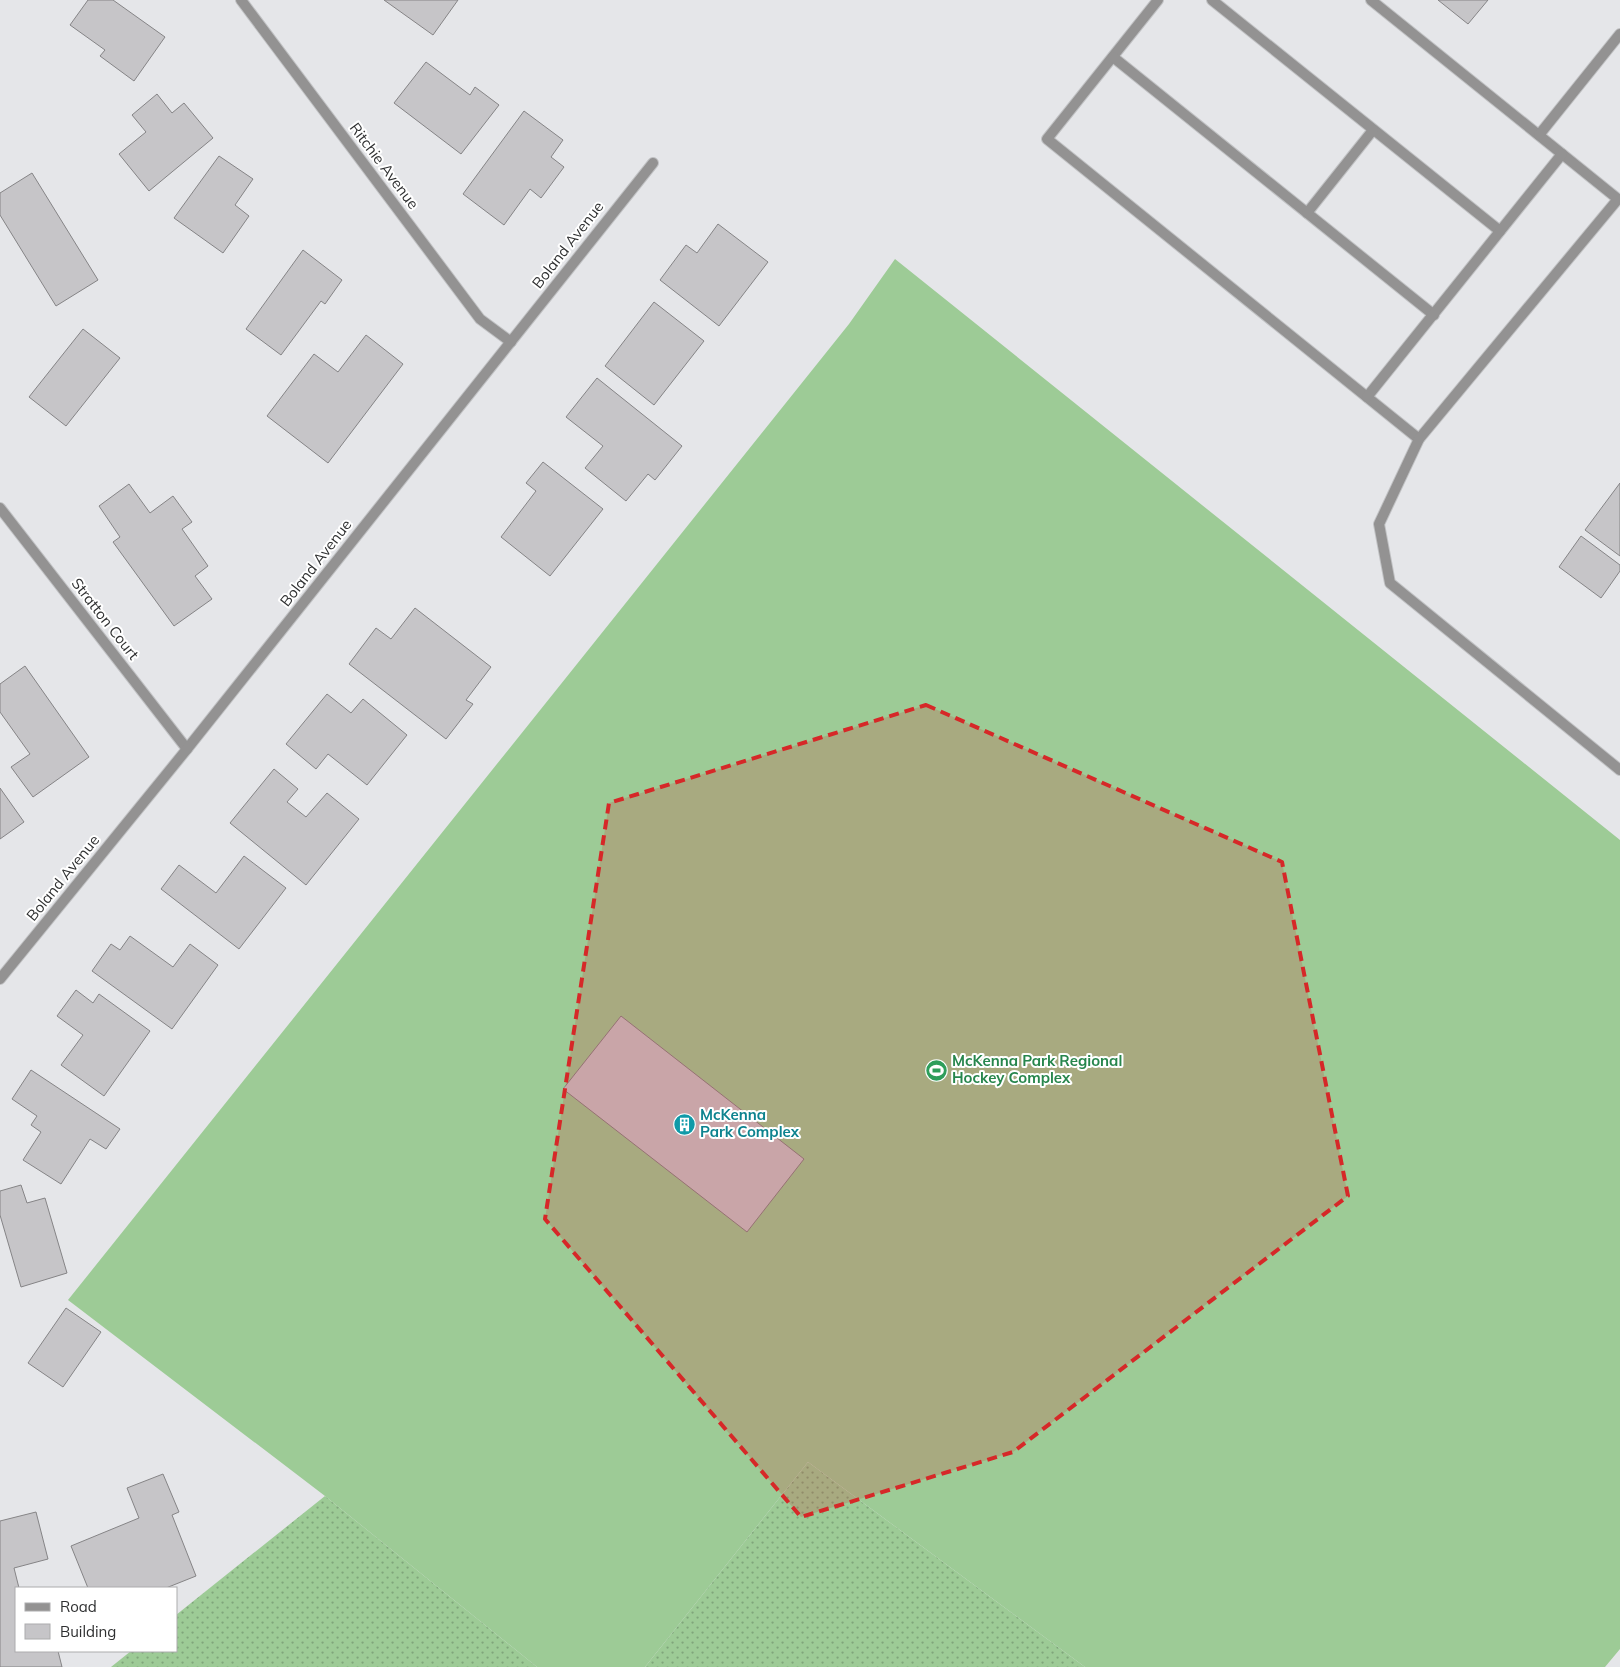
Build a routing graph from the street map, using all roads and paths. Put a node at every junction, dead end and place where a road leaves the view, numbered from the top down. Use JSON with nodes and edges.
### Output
{"nodes":[{"id":1,"x":241,"y":0,"type":"edge"},
{"id":2,"x":1158,"y":0,"type":"edge"},
{"id":3,"x":1212,"y":0,"type":"edge"},
{"id":4,"x":1371,"y":0,"type":"edge"},
{"id":5,"x":1620,"y":34,"type":"edge"},
{"id":6,"x":1113,"y":57,"type":"junction"},
{"id":7,"x":1373,"y":130,"type":"junction"},
{"id":8,"x":1539,"y":135,"type":"junction"},
{"id":9,"x":1562,"y":154,"type":"junction"},
{"id":10,"x":653,"y":163,"type":"dead end"},
{"id":11,"x":1307,"y":213,"type":"junction"},
{"id":12,"x":1500,"y":231,"type":"junction"},
{"id":13,"x":1434,"y":315,"type":"junction"},
{"id":14,"x":511,"y":342,"type":"junction"},
{"id":15,"x":1367,"y":397,"type":"junction"},
{"id":16,"x":1419,"y":439,"type":"junction"},
{"id":17,"x":0,"y":508,"type":"edge"},
{"id":18,"x":187,"y":749,"type":"junction"},
{"id":19,"x":1620,"y":770,"type":"edge"},
{"id":20,"x":0,"y":978,"type":"edge"}],
"edges":[{"from":1,"to":14,"type":"street","name":"Ritchie Avenue"},
{"from":2,"to":6,"type":"street"},
{"from":3,"to":7,"type":"street"},
{"from":4,"to":8,"type":"street"},
{"from":5,"to":8,"type":"street"},
{"from":6,"to":11,"type":"street"},
{"from":6,"to":15,"type":"street"},
{"from":7,"to":11,"type":"street"},
{"from":7,"to":12,"type":"street"},
{"from":8,"to":9,"type":"street"},
{"from":9,"to":12,"type":"street"},
{"from":9,"to":16,"type":"street"},
{"from":10,"to":14,"type":"street","name":"Boland Avenue"},
{"from":11,"to":13,"type":"street"},
{"from":12,"to":13,"type":"street"},
{"from":13,"to":15,"type":"street"},
{"from":14,"to":18,"type":"street","name":"Boland Avenue"},
{"from":15,"to":16,"type":"street"},
{"from":16,"to":19,"type":"street"},
{"from":17,"to":18,"type":"street","name":"Stratton Court"},
{"from":18,"to":20,"type":"street","name":"Boland Avenue"}]}
